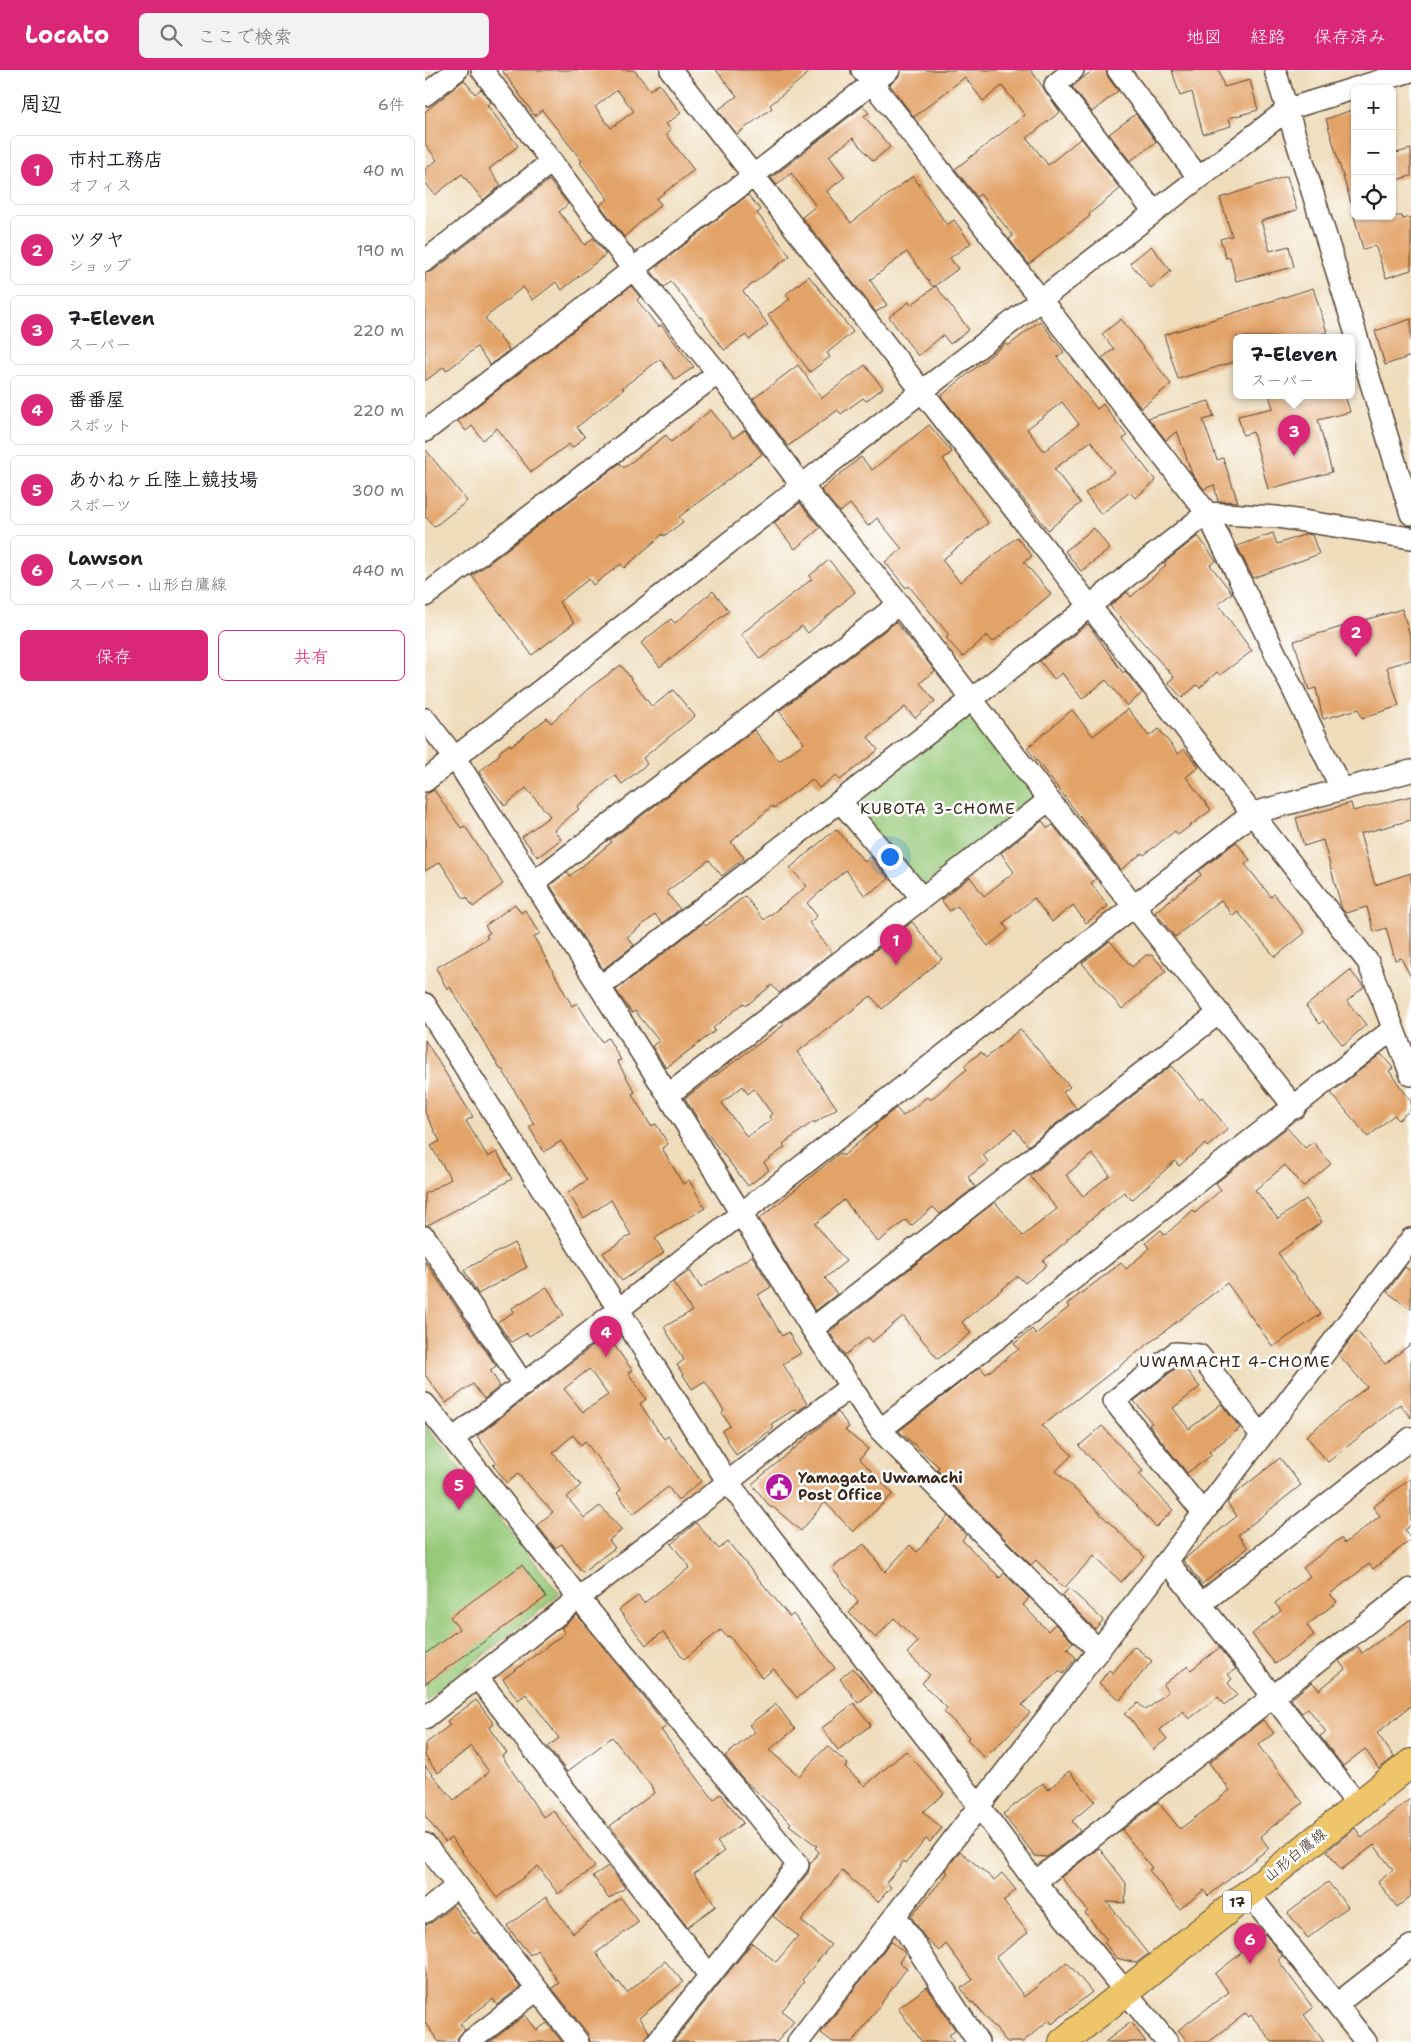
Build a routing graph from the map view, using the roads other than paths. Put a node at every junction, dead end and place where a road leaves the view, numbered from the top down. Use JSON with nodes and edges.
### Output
{"nodes":[{"id":1,"x":457,"y":70,"type":"edge"},
{"id":2,"x":482,"y":70,"type":"edge"},
{"id":3,"x":671,"y":70,"type":"edge"},
{"id":4,"x":1073,"y":70,"type":"edge"},
{"id":5,"x":1118,"y":70,"type":"edge"},
{"id":6,"x":1275,"y":70,"type":"edge"},
{"id":7,"x":1411,"y":71,"type":"edge"},
{"id":8,"x":875,"y":74,"type":"edge"},
{"id":9,"x":425,"y":95,"type":"edge"},
{"id":10,"x":1288,"y":109,"type":"junction"},
{"id":11,"x":551,"y":162,"type":"junction"},
{"id":12,"x":754,"y":176,"type":"junction"},
{"id":13,"x":1198,"y":177,"type":"junction"},
{"id":14,"x":1153,"y":212,"type":"junction"},
{"id":15,"x":425,"y":261,"type":"edge"},
{"id":16,"x":633,"y":268,"type":"junction"},
{"id":17,"x":1040,"y":300,"type":"junction"},
{"id":18,"x":718,"y":373,"type":"junction"},
{"id":19,"x":921,"y":392,"type":"junction"},
{"id":20,"x":425,"y":431,"type":"edge"},
{"id":21,"x":802,"y":486,"type":"junction"},
{"id":22,"x":1207,"y":513,"type":"junction"},
{"id":23,"x":1411,"y":514,"type":"edge"},
{"id":24,"x":1411,"y":538,"type":"edge"},
{"id":25,"x":425,"y":596,"type":"edge"},
{"id":26,"x":899,"y":604,"type":"junction"},
{"id":27,"x":1091,"y":606,"type":"junction"},
{"id":28,"x":971,"y":700,"type":"junction"},
{"id":29,"x":425,"y":719,"type":"edge"},
{"id":30,"x":455,"y":758,"type":"junction"},
{"id":31,"x":1411,"y":771,"type":"edge"},
{"id":32,"x":425,"y":781,"type":"edge"},
{"id":33,"x":1341,"y":788,"type":"junction"},
{"id":34,"x":1049,"y":800,"type":"junction"},
{"id":35,"x":840,"y":801,"type":"junction"},
{"id":36,"x":1253,"y":813,"type":"junction"},
{"id":37,"x":534,"y":882,"type":"junction"},
{"id":38,"x":922,"y":898,"type":"junction"},
{"id":39,"x":1133,"y":905,"type":"junction"},
{"id":40,"x":599,"y":987,"type":"junction"},
{"id":41,"x":425,"y":1004,"type":"edge"},
{"id":42,"x":1219,"y":1013,"type":"junction"},
{"id":43,"x":1393,"y":1029,"type":"junction"},
{"id":44,"x":1411,"y":1075,"type":"edge"},
{"id":45,"x":668,"y":1095,"type":"junction"},
{"id":46,"x":1295,"y":1108,"type":"junction"},
{"id":47,"x":742,"y":1215,"type":"junction"},
{"id":48,"x":425,"y":1236,"type":"edge"},
{"id":49,"x":1411,"y":1239,"type":"edge"},
{"id":50,"x":619,"y":1311,"type":"junction"},
{"id":51,"x":812,"y":1329,"type":"junction"},
{"id":52,"x":524,"y":1385,"type":"junction"},
{"id":53,"x":851,"y":1386,"type":"junction"},
{"id":54,"x":425,"y":1404,"type":"edge"},
{"id":55,"x":880,"y":1430,"type":"junction"},
{"id":56,"x":1262,"y":1436,"type":"junction"},
{"id":57,"x":1411,"y":1438,"type":"edge"},
{"id":58,"x":453,"y":1439,"type":"junction"},
{"id":59,"x":727,"y":1481,"type":"junction"},
{"id":60,"x":1203,"y":1514,"type":"junction"},
{"id":61,"x":1167,"y":1562,"type":"junction"},
{"id":62,"x":1411,"y":1589,"type":"edge"},
{"id":63,"x":578,"y":1597,"type":"junction"},
{"id":64,"x":1201,"y":1604,"type":"junction"},
{"id":65,"x":1099,"y":1651,"type":"junction"},
{"id":66,"x":477,"y":1677,"type":"junction"},
{"id":67,"x":1273,"y":1698,"type":"junction"},
{"id":68,"x":425,"y":1718,"type":"edge"},
{"id":69,"x":1411,"y":1763,"type":"edge"},
{"id":70,"x":1358,"y":1805,"type":"junction"},
{"id":71,"x":979,"y":1806,"type":"junction"},
{"id":72,"x":425,"y":1844,"type":"edge"},
{"id":73,"x":1035,"y":1882,"type":"junction"},
{"id":74,"x":457,"y":1886,"type":"junction"},
{"id":75,"x":1248,"y":1893,"type":"junction"},
{"id":76,"x":425,"y":1912,"type":"edge"},
{"id":77,"x":896,"y":1916,"type":"junction"},
{"id":78,"x":1411,"y":1946,"type":"edge"},
{"id":79,"x":710,"y":1976,"type":"junction"},
{"id":80,"x":537,"y":1990,"type":"junction"},
{"id":81,"x":1126,"y":1990,"type":"junction"},
{"id":82,"x":1337,"y":2004,"type":"junction"},
{"id":83,"x":469,"y":2042,"type":"edge"},
{"id":84,"x":578,"y":2042,"type":"edge"},
{"id":85,"x":657,"y":2042,"type":"edge"},
{"id":86,"x":798,"y":2042,"type":"edge"},
{"id":87,"x":978,"y":2042,"type":"edge"},
{"id":88,"x":1063,"y":2042,"type":"edge"},
{"id":89,"x":1167,"y":2042,"type":"edge"},
{"id":90,"x":1366,"y":2042,"type":"edge"}],
"edges":[{"from":1,"to":9,"type":"street"},
{"from":2,"to":11,"type":"street"},
{"from":3,"to":12,"type":"street"},
{"from":4,"to":14,"type":"street"},
{"from":5,"to":13,"type":"street"},
{"from":6,"to":10,"type":"street"},
{"from":7,"to":10,"type":"street"},
{"from":8,"to":12,"type":"street"},
{"from":8,"to":17,"type":"street"},
{"from":10,"to":13,"type":"street"},
{"from":10,"to":23,"type":"street"},
{"from":11,"to":15,"type":"street"},
{"from":11,"to":16,"type":"street"},
{"from":12,"to":16,"type":"street"},
{"from":12,"to":19,"type":"street"},
{"from":13,"to":14,"type":"street"},
{"from":14,"to":17,"type":"street"},
{"from":16,"to":18,"type":"street"},
{"from":16,"to":20,"type":"street"},
{"from":17,"to":19,"type":"street"},
{"from":17,"to":22,"type":"street"},
{"from":18,"to":21,"type":"street"},
{"from":18,"to":25,"type":"street"},
{"from":19,"to":21,"type":"street"},
{"from":19,"to":27,"type":"street"},
{"from":21,"to":26,"type":"street"},
{"from":21,"to":30,"type":"street"},
{"from":22,"to":24,"type":"street"},
{"from":22,"to":27,"type":"street"},
{"from":22,"to":33,"type":"street"},
{"from":26,"to":28,"type":"street"},
{"from":26,"to":37,"type":"street"},
{"from":27,"to":28,"type":"street"},
{"from":27,"to":36,"type":"street"},
{"from":28,"to":34,"type":"street"},
{"from":28,"to":35,"type":"street"},
{"from":29,"to":30,"type":"street"},
{"from":30,"to":32,"type":"street"},
{"from":30,"to":37,"type":"street"},
{"from":31,"to":33,"type":"street"},
{"from":33,"to":36,"type":"street"},
{"from":34,"to":38,"type":"street"},
{"from":34,"to":39,"type":"street"},
{"from":35,"to":38,"type":"street"},
{"from":35,"to":40,"type":"street"},
{"from":36,"to":39,"type":"street"},
{"from":36,"to":43,"type":"street"},
{"from":37,"to":40,"type":"street"},
{"from":38,"to":45,"type":"street"},
{"from":39,"to":42,"type":"street"},
{"from":39,"to":47,"type":"street"},
{"from":40,"to":45,"type":"street"},
{"from":41,"to":50,"type":"street"},
{"from":42,"to":46,"type":"street"},
{"from":42,"to":51,"type":"street"},
{"from":43,"to":44,"type":"street"},
{"from":43,"to":46,"type":"street"},
{"from":45,"to":47,"type":"street"},
{"from":46,"to":55,"type":"street"},
{"from":47,"to":50,"type":"street"},
{"from":47,"to":51,"type":"street"},
{"from":48,"to":52,"type":"street"},
{"from":49,"to":56,"type":"street"},
{"from":50,"to":52,"type":"street"},
{"from":50,"to":59,"type":"street"},
{"from":51,"to":53,"type":"street"},
{"from":52,"to":58,"type":"street"},
{"from":53,"to":55,"type":"street"},
{"from":53,"to":59,"type":"street"},
{"from":54,"to":58,"type":"street"},
{"from":55,"to":65,"type":"street"},
{"from":56,"to":60,"type":"street"},
{"from":56,"to":60,"type":"street"},
{"from":57,"to":64,"type":"street"},
{"from":58,"to":63,"type":"street"},
{"from":59,"to":63,"type":"street"},
{"from":59,"to":71,"type":"street"},
{"from":60,"to":61,"type":"street"},
{"from":61,"to":64,"type":"street"},
{"from":61,"to":65,"type":"street"},
{"from":62,"to":67,"type":"street"},
{"from":63,"to":66,"type":"street"},
{"from":63,"to":79,"type":"street"},
{"from":64,"to":67,"type":"street"},
{"from":65,"to":71,"type":"street"},
{"from":66,"to":68,"type":"street"},
{"from":66,"to":79,"type":"street"},
{"from":67,"to":70,"type":"street"},
{"from":67,"to":73,"type":"street"},
{"from":69,"to":70,"type":"main road","name":"山形白鷹線","number":"17"},
{"from":70,"to":75,"type":"main road","name":"山形白鷹線","number":"17"},
{"from":71,"to":73,"type":"street"},
{"from":71,"to":77,"type":"street"},
{"from":72,"to":74,"type":"street"},
{"from":73,"to":81,"type":"street"},
{"from":74,"to":76,"type":"street"},
{"from":74,"to":80,"type":"street"},
{"from":75,"to":81,"type":"main road","name":"山形白鷹線","number":"17"},
{"from":75,"to":82,"type":"street"},
{"from":77,"to":86,"type":"street"},
{"from":77,"to":87,"type":"street"},
{"from":78,"to":82,"type":"street"},
{"from":79,"to":85,"type":"street"},
{"from":80,"to":83,"type":"street"},
{"from":80,"to":84,"type":"street"},
{"from":81,"to":88,"type":"main road","name":"山形白鷹線","number":"17"},
{"from":81,"to":89,"type":"street"},
{"from":82,"to":90,"type":"street"}]}
